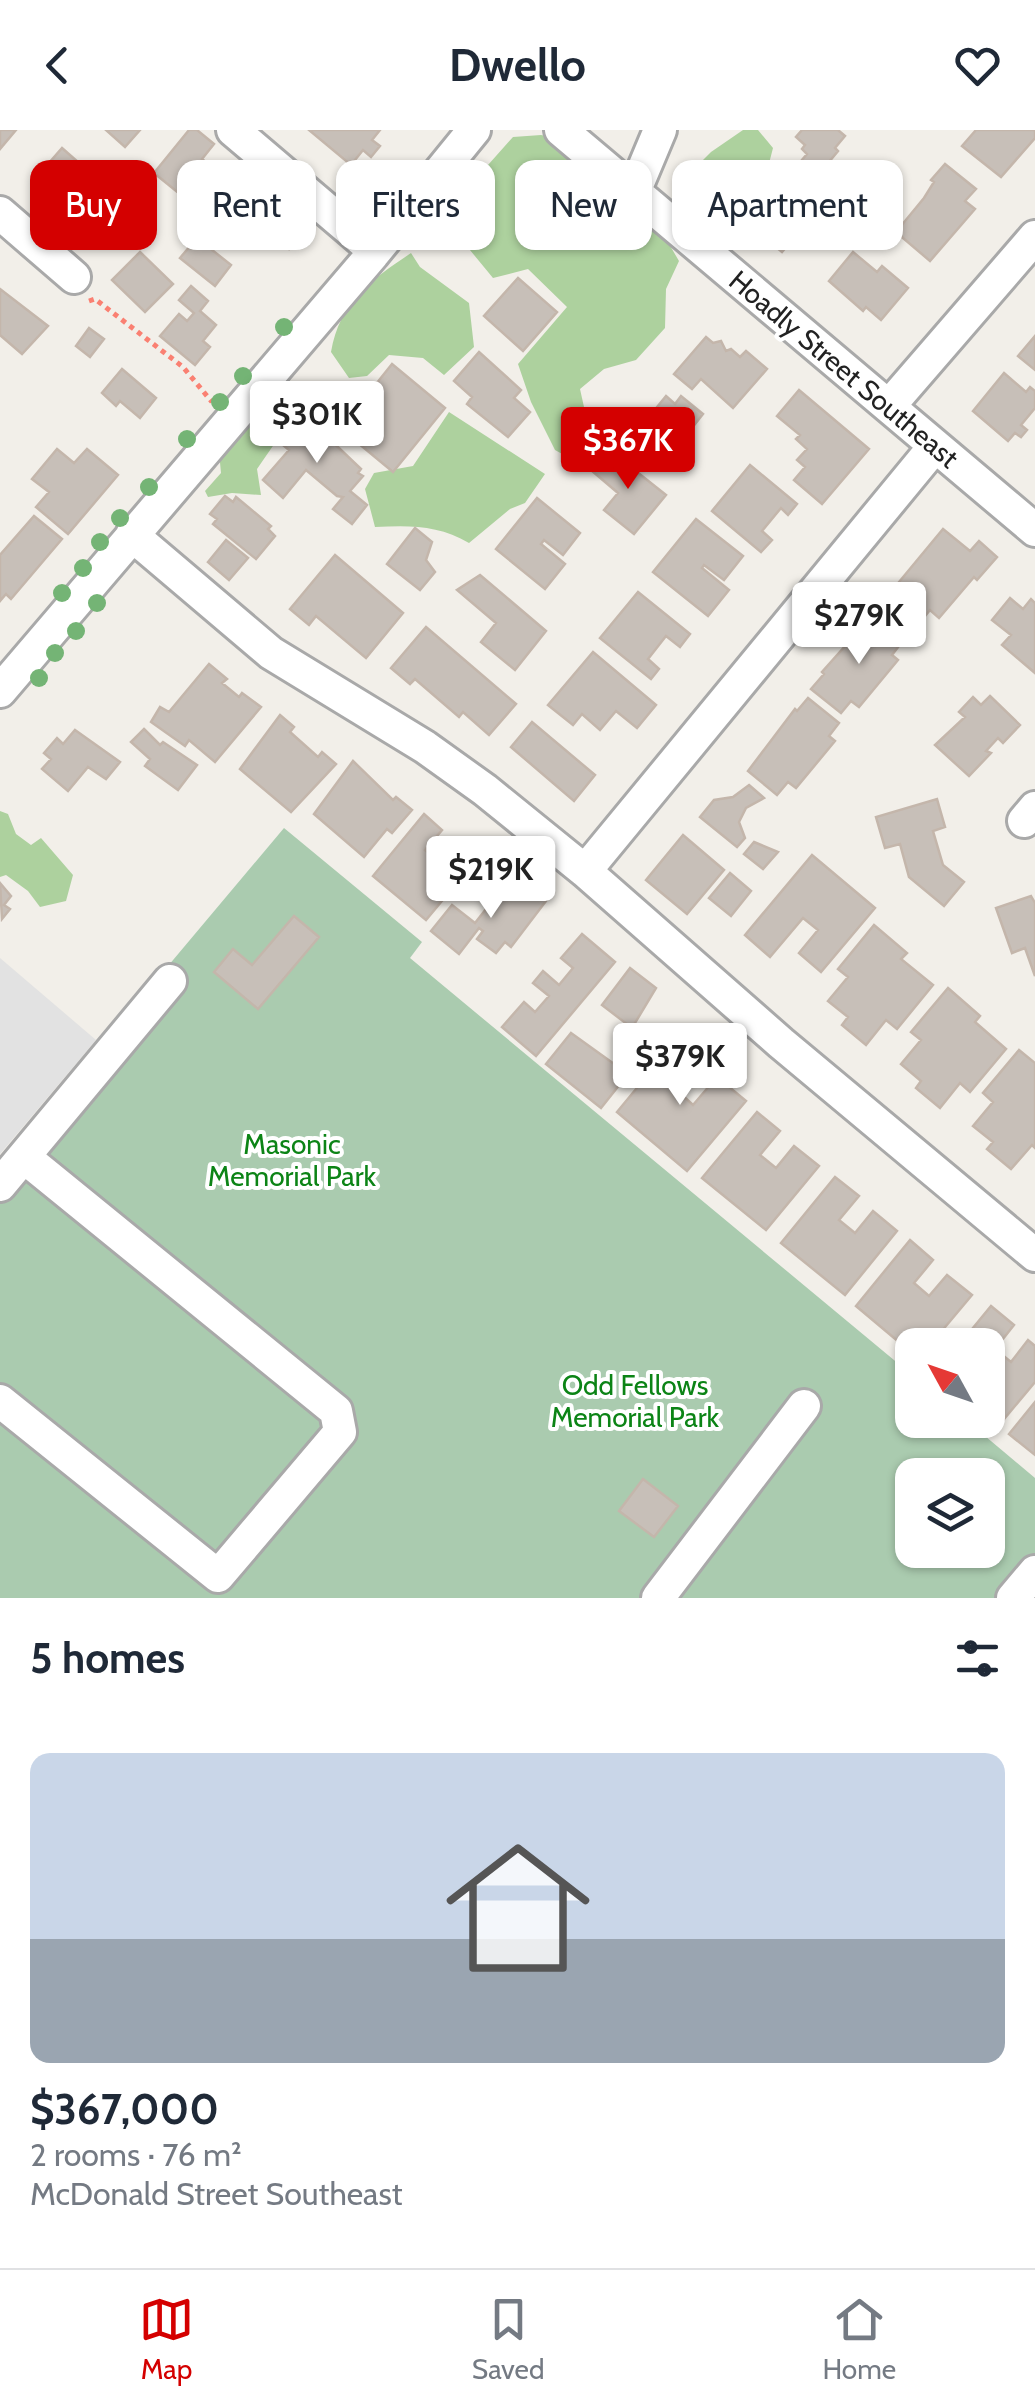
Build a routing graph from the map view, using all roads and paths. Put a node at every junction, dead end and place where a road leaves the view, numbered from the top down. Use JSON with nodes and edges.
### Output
{"nodes":[{"id":1,"x":233,"y":130,"type":"edge"},
{"id":2,"x":561,"y":130,"type":"edge"},
{"id":3,"x":660,"y":130,"type":"edge"},
{"id":4,"x":470,"y":131,"type":"edge"},
{"id":5,"x":596,"y":160,"type":"edge"},
{"id":6,"x":647,"y":160,"type":"edge"},
{"id":7,"x":652,"y":207,"type":"edge"},
{"id":8,"x":0,"y":213,"type":"edge"},
{"id":9,"x":1035,"y":237,"type":"edge"},
{"id":10,"x":375,"y":251,"type":"junction"},
{"id":11,"x":78,"y":290,"type":"joint"},
{"id":12,"x":212,"y":402,"type":"dead end"},
{"id":13,"x":889,"y":406,"type":"junction"},
{"id":14,"x":935,"y":446,"type":"junction"},
{"id":15,"x":1035,"y":530,"type":"edge"},
{"id":16,"x":132,"y":535,"type":"junction"},
{"id":17,"x":0,"y":691,"type":"edge"},
{"id":18,"x":586,"y":871,"type":"junction"},
{"id":19,"x":170,"y":981,"type":"dead end"},
{"id":20,"x":24,"y":1157,"type":"junction"},
{"id":21,"x":0,"y":1185,"type":"edge"},
{"id":22,"x":1035,"y":1255,"type":"edge"},
{"id":23,"x":0,"y":1401,"type":"edge"},
{"id":24,"x":804,"y":1406,"type":"dead end"},
{"id":25,"x":1035,"y":1572,"type":"edge"},
{"id":26,"x":658,"y":1598,"type":"edge"},
{"id":27,"x":1014,"y":1598,"type":"edge"}],
"edges":[{"from":1,"to":10,"type":"street"},
{"from":2,"to":5,"type":"street","name":"Hoadly Street Southeast"},
{"from":3,"to":6,"type":"street"},
{"from":4,"to":10,"type":"street"},
{"from":7,"to":13,"type":"street","name":"Hoadly Street Southeast"},
{"from":8,"to":11,"type":"street"},
{"from":9,"to":13,"type":"street"},
{"from":10,"to":16,"type":"street"},
{"from":11,"to":12,"type":"path"},
{"from":13,"to":14,"type":"street","name":"Hoadly Street Southeast"},
{"from":14,"to":15,"type":"street","name":"Hoadly Street Southeast"},
{"from":14,"to":18,"type":"street"},
{"from":16,"to":17,"type":"street"},
{"from":16,"to":18,"type":"street"},
{"from":18,"to":22,"type":"street"},
{"from":19,"to":20,"type":"street"},
{"from":20,"to":21,"type":"street"},
{"from":20,"to":23,"type":"street"},
{"from":24,"to":26,"type":"street"},
{"from":25,"to":27,"type":"street"}]}
